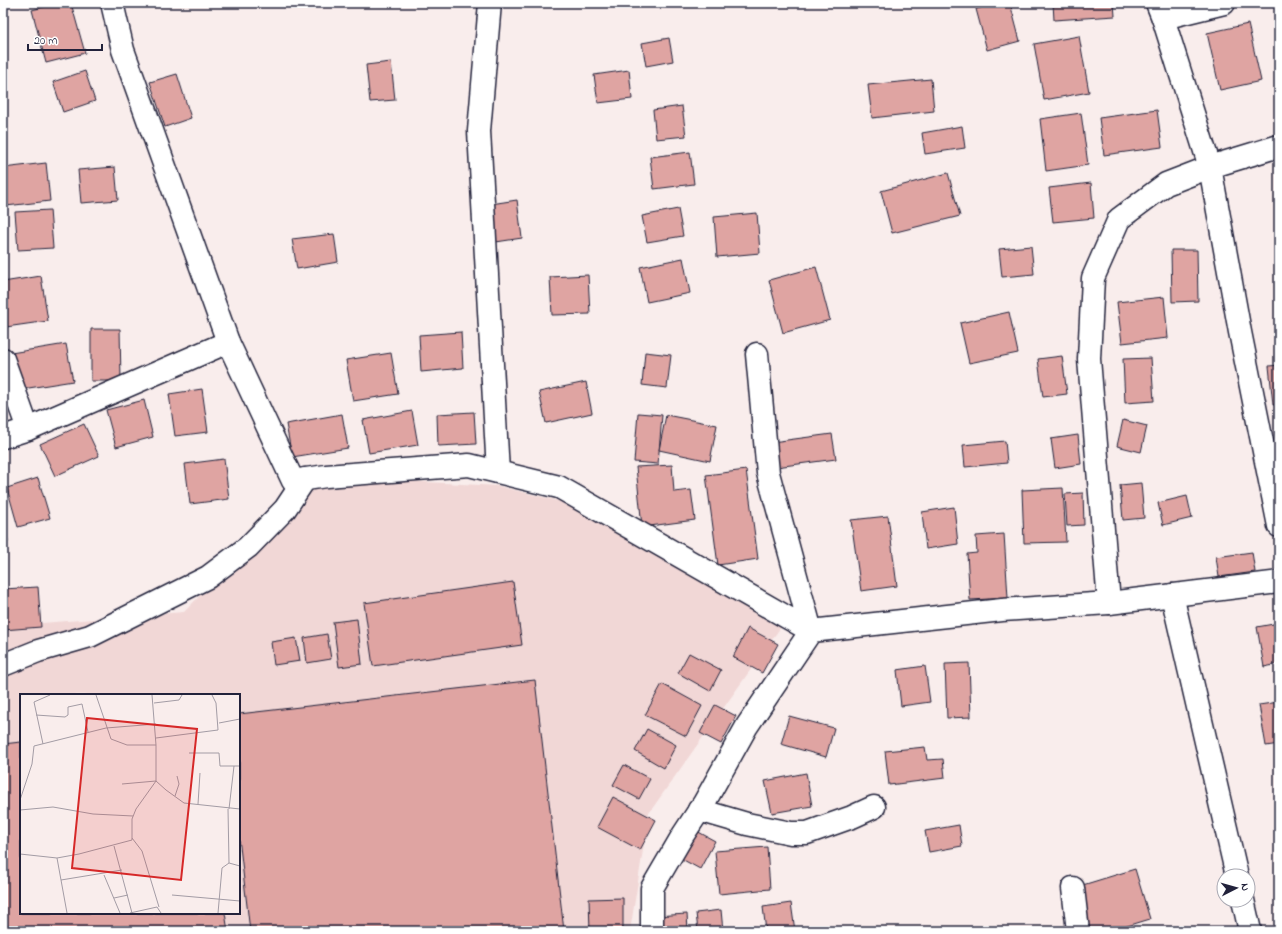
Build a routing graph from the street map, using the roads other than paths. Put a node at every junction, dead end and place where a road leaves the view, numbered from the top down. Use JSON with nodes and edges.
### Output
{"nodes":[{"id":1,"x":112,"y":3,"type":"edge"},
{"id":2,"x":490,"y":3,"type":"edge"},
{"id":3,"x":1224,"y":3,"type":"edge"},
{"id":4,"x":1160,"y":10,"type":"edge"},
{"id":5,"x":1279,"y":146,"type":"edge"},
{"id":6,"x":1210,"y":167,"type":"junction"},
{"id":7,"x":228,"y":342,"type":"junction"},
{"id":8,"x":758,"y":354,"type":"dead end"},
{"id":9,"x":3,"y":359,"type":"edge"},
{"id":10,"x":28,"y":428,"type":"junction"},
{"id":11,"x":3,"y":437,"type":"edge"},
{"id":12,"x":498,"y":472,"type":"junction"},
{"id":13,"x":305,"y":479,"type":"junction"},
{"id":14,"x":1279,"y":526,"type":"edge"},
{"id":15,"x":1279,"y":582,"type":"edge"},
{"id":16,"x":1172,"y":595,"type":"junction"},
{"id":17,"x":1109,"y":603,"type":"junction"},
{"id":18,"x":811,"y":631,"type":"junction"},
{"id":19,"x":3,"y":665,"type":"edge"},
{"id":20,"x":874,"y":807,"type":"dead end"},
{"id":21,"x":699,"y":810,"type":"junction"},
{"id":22,"x":1235,"y":868,"type":"edge"},
{"id":23,"x":1072,"y":888,"type":"dead end"},
{"id":24,"x":1245,"y":908,"type":"edge"},
{"id":25,"x":652,"y":931,"type":"edge"},
{"id":26,"x":1078,"y":931,"type":"edge"},
{"id":27,"x":1250,"y":931,"type":"edge"}],
"edges":[{"from":1,"to":7,"type":"street"},
{"from":2,"to":12,"type":"street"},
{"from":3,"to":4,"type":"street"},
{"from":4,"to":6,"type":"street"},
{"from":5,"to":6,"type":"street"},
{"from":6,"to":14,"type":"street"},
{"from":6,"to":17,"type":"street"},
{"from":7,"to":10,"type":"street"},
{"from":7,"to":13,"type":"street"},
{"from":8,"to":18,"type":"street"},
{"from":9,"to":10,"type":"street"},
{"from":10,"to":11,"type":"street"},
{"from":12,"to":13,"type":"street"},
{"from":12,"to":18,"type":"street"},
{"from":13,"to":19,"type":"street"},
{"from":15,"to":16,"type":"street"},
{"from":16,"to":17,"type":"street"},
{"from":16,"to":22,"type":"street"},
{"from":17,"to":18,"type":"street"},
{"from":18,"to":21,"type":"street"},
{"from":20,"to":21,"type":"street"},
{"from":21,"to":25,"type":"street"},
{"from":23,"to":26,"type":"street"},
{"from":24,"to":27,"type":"street"}]}
